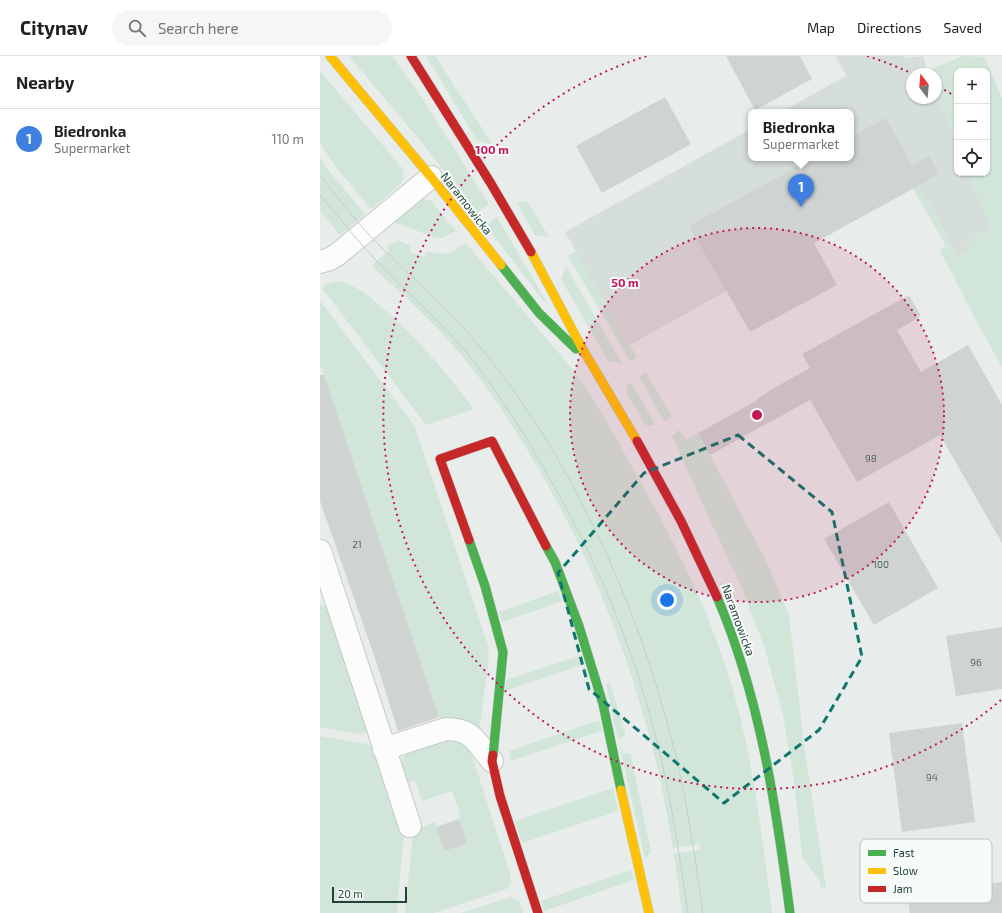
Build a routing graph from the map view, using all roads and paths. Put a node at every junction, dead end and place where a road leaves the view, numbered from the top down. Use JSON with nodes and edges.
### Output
{"nodes":[{"id":1,"x":330,"y":56,"type":"edge"},
{"id":2,"x":411,"y":56,"type":"edge"},
{"id":3,"x":431,"y":177,"type":"junction"},
{"id":4,"x":320,"y":262,"type":"edge"},
{"id":5,"x":590,"y":362,"type":"junction"},
{"id":6,"x":320,"y":550,"type":"edge"},
{"id":7,"x":384,"y":749,"type":"junction"},
{"id":8,"x":492,"y":761,"type":"junction"},
{"id":9,"x":410,"y":826,"type":"dead end"},
{"id":10,"x":538,"y":913,"type":"edge"},
{"id":11,"x":649,"y":913,"type":"edge"},
{"id":12,"x":790,"y":913,"type":"edge"}],
"edges":[{"from":1,"to":3,"type":"street","name":"Naramowicka"},
{"from":2,"to":5,"type":"street","name":"Naramowicka"},
{"from":3,"to":4,"type":"street"},
{"from":3,"to":5,"type":"street","name":"Naramowicka"},
{"from":5,"to":12,"type":"street","name":"Naramowicka"},
{"from":6,"to":7,"type":"street"},
{"from":7,"to":8,"type":"street"},
{"from":7,"to":9,"type":"street"},
{"from":8,"to":10,"type":"street"},
{"from":8,"to":11,"type":"street"}]}
